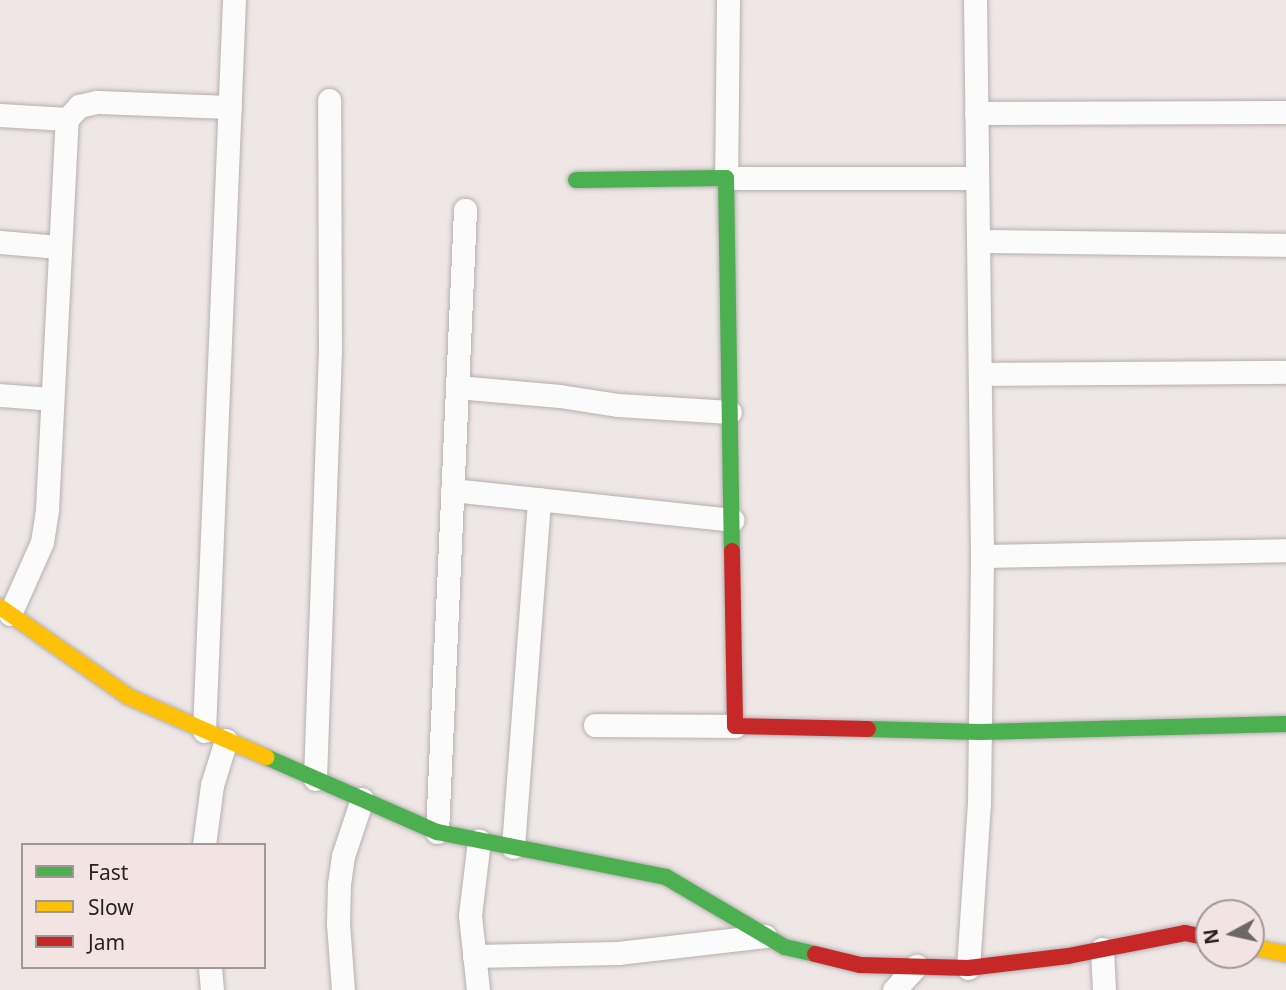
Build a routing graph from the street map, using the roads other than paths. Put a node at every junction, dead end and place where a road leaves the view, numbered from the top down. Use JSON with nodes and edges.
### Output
{"nodes":[{"id":1,"x":234,"y":0,"type":"edge"},
{"id":2,"x":728,"y":0,"type":"edge"},
{"id":3,"x":975,"y":0,"type":"edge"},
{"id":4,"x":329,"y":100,"type":"dead end"},
{"id":5,"x":230,"y":107,"type":"junction"},
{"id":6,"x":1286,"y":112,"type":"edge"},
{"id":7,"x":976,"y":113,"type":"junction"},
{"id":8,"x":0,"y":115,"type":"edge"},
{"id":9,"x":67,"y":119,"type":"junction"},
{"id":10,"x":726,"y":178,"type":"junction"},
{"id":11,"x":977,"y":178,"type":"junction"},
{"id":12,"x":576,"y":180,"type":"dead end"},
{"id":13,"x":465,"y":210,"type":"dead end"},
{"id":14,"x":979,"y":241,"type":"junction"},
{"id":15,"x":0,"y":242,"type":"edge"},
{"id":16,"x":1286,"y":245,"type":"edge"},
{"id":17,"x":60,"y":247,"type":"junction"},
{"id":18,"x":1286,"y":372,"type":"edge"},
{"id":19,"x":981,"y":374,"type":"junction"},
{"id":20,"x":457,"y":387,"type":"junction"},
{"id":21,"x":0,"y":395,"type":"edge"},
{"id":22,"x":52,"y":399,"type":"junction"},
{"id":23,"x":730,"y":412,"type":"junction"},
{"id":24,"x":452,"y":490,"type":"junction"},
{"id":25,"x":539,"y":499,"type":"junction"},
{"id":26,"x":732,"y":520,"type":"junction"},
{"id":27,"x":1286,"y":550,"type":"edge"},
{"id":28,"x":982,"y":555,"type":"junction"},
{"id":29,"x":5,"y":610,"type":"edge"},
{"id":30,"x":1286,"y":724,"type":"edge"},
{"id":31,"x":595,"y":725,"type":"dead end"},
{"id":32,"x":735,"y":726,"type":"junction"},
{"id":33,"x":204,"y":731,"type":"junction"},
{"id":34,"x":980,"y":732,"type":"junction"},
{"id":35,"x":226,"y":740,"type":"junction"},
{"id":36,"x":315,"y":779,"type":"junction"},
{"id":37,"x":362,"y":799,"type":"junction"},
{"id":38,"x":437,"y":832,"type":"junction"},
{"id":39,"x":479,"y":841,"type":"junction"},
{"id":40,"x":204,"y":843,"type":"edge"},
{"id":41,"x":513,"y":847,"type":"junction"},
{"id":42,"x":1195,"y":935,"type":"edge"},
{"id":43,"x":765,"y":936,"type":"junction"},
{"id":44,"x":1102,"y":949,"type":"junction"},
{"id":45,"x":1265,"y":950,"type":"edge"},
{"id":46,"x":1286,"y":954,"type":"edge"},
{"id":47,"x":474,"y":957,"type":"junction"},
{"id":48,"x":916,"y":966,"type":"junction"},
{"id":49,"x":968,"y":968,"type":"junction"},
{"id":50,"x":210,"y":969,"type":"edge"},
{"id":51,"x":212,"y":990,"type":"edge"},
{"id":52,"x":343,"y":990,"type":"edge"},
{"id":53,"x":478,"y":990,"type":"edge"},
{"id":54,"x":894,"y":990,"type":"edge"},
{"id":55,"x":1104,"y":990,"type":"edge"}],
"edges":[{"from":1,"to":5,"type":"street"},
{"from":2,"to":10,"type":"street"},
{"from":3,"to":7,"type":"street"},
{"from":4,"to":36,"type":"street"},
{"from":5,"to":9,"type":"street"},
{"from":5,"to":33,"type":"street"},
{"from":6,"to":7,"type":"street"},
{"from":7,"to":11,"type":"street"},
{"from":8,"to":9,"type":"street"},
{"from":9,"to":17,"type":"street"},
{"from":10,"to":11,"type":"street"},
{"from":10,"to":12,"type":"street"},
{"from":10,"to":23,"type":"street"},
{"from":11,"to":14,"type":"street"},
{"from":13,"to":20,"type":"street"},
{"from":14,"to":16,"type":"street"},
{"from":14,"to":19,"type":"street"},
{"from":15,"to":17,"type":"street"},
{"from":17,"to":22,"type":"street"},
{"from":18,"to":19,"type":"street"},
{"from":19,"to":28,"type":"street"},
{"from":20,"to":23,"type":"street"},
{"from":20,"to":24,"type":"street"},
{"from":21,"to":22,"type":"street"},
{"from":22,"to":29,"type":"street"},
{"from":23,"to":26,"type":"street"},
{"from":24,"to":25,"type":"street"},
{"from":24,"to":38,"type":"street"},
{"from":25,"to":26,"type":"street"},
{"from":25,"to":41,"type":"street"},
{"from":26,"to":32,"type":"street"},
{"from":27,"to":28,"type":"street"},
{"from":28,"to":34,"type":"street"},
{"from":29,"to":33,"type":"street"},
{"from":30,"to":34,"type":"street"},
{"from":31,"to":32,"type":"street"},
{"from":32,"to":34,"type":"street"},
{"from":33,"to":35,"type":"street"},
{"from":34,"to":49,"type":"street"},
{"from":35,"to":36,"type":"street"},
{"from":35,"to":40,"type":"street"},
{"from":36,"to":37,"type":"street"},
{"from":37,"to":38,"type":"street"},
{"from":37,"to":52,"type":"street"},
{"from":38,"to":39,"type":"street"},
{"from":39,"to":41,"type":"street"},
{"from":39,"to":47,"type":"street"},
{"from":41,"to":43,"type":"street"},
{"from":42,"to":44,"type":"street"},
{"from":43,"to":47,"type":"street"},
{"from":43,"to":48,"type":"street"},
{"from":44,"to":49,"type":"street"},
{"from":44,"to":55,"type":"street"},
{"from":45,"to":46,"type":"street"},
{"from":47,"to":53,"type":"street"},
{"from":48,"to":49,"type":"street"},
{"from":48,"to":54,"type":"street"},
{"from":50,"to":51,"type":"street"}]}
